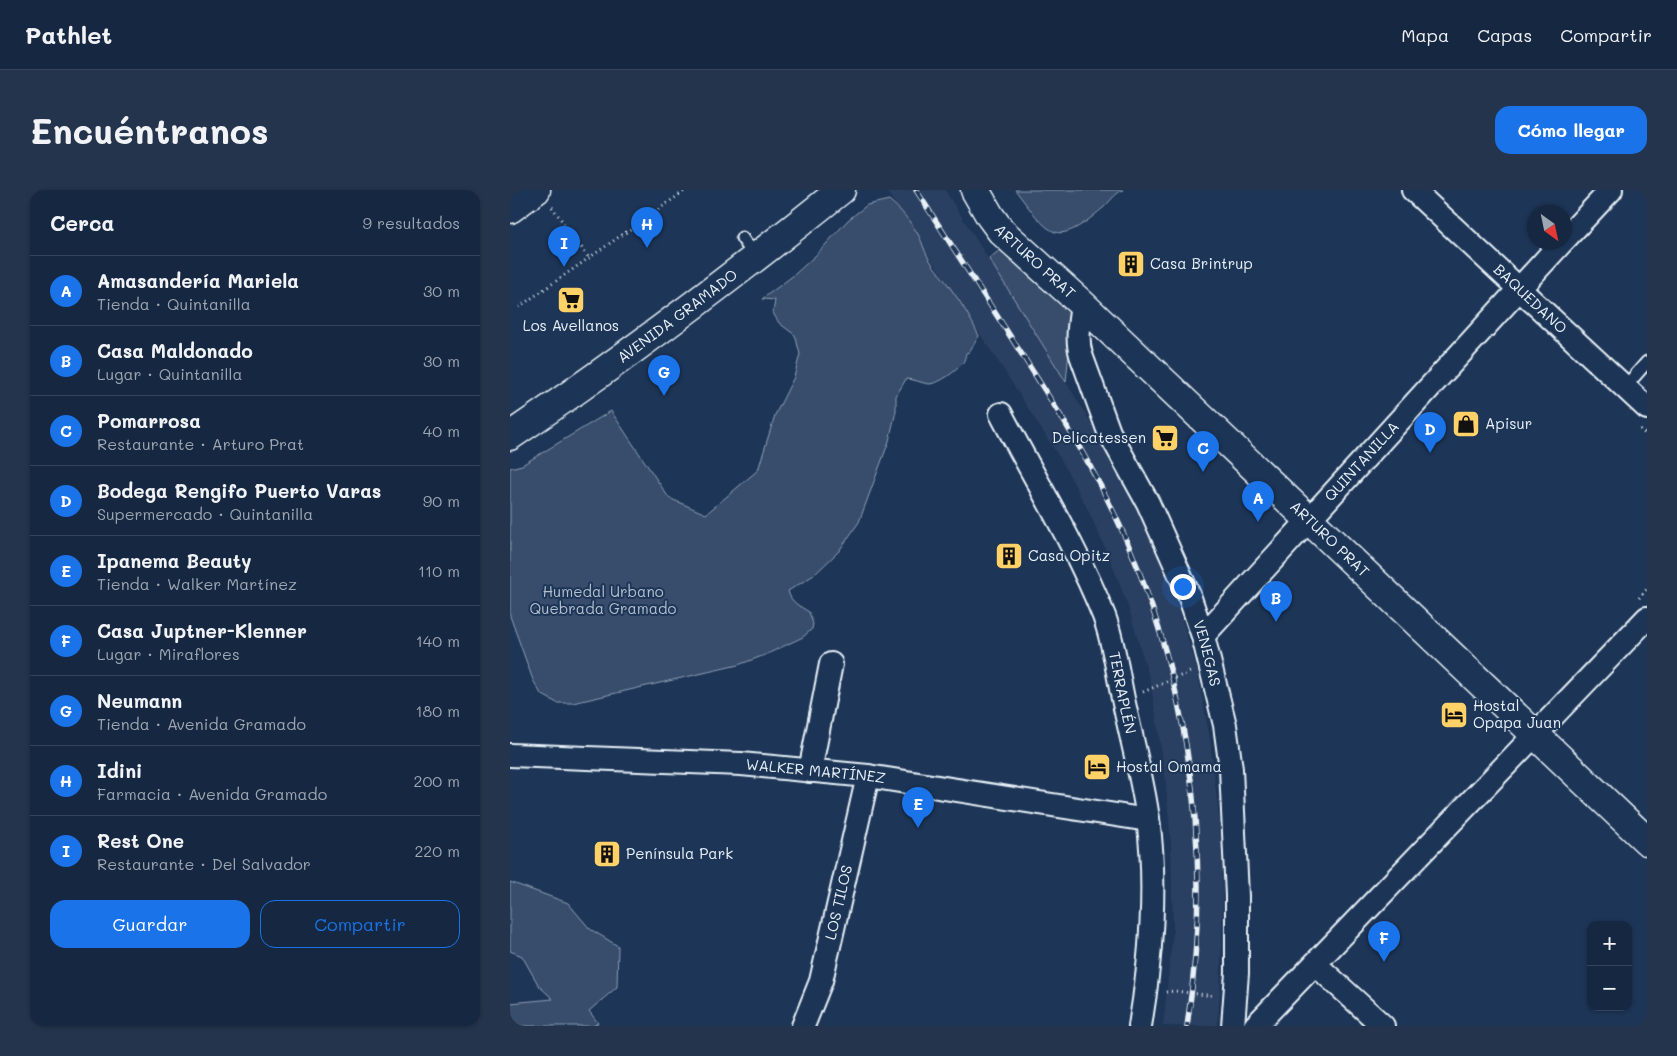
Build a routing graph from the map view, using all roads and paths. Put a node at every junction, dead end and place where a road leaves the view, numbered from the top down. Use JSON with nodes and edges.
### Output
{"nodes":[{"id":1,"x":686,"y":190,"type":"edge"},
{"id":2,"x":841,"y":190,"type":"edge"},
{"id":3,"x":975,"y":190,"type":"edge"},
{"id":4,"x":1413,"y":190,"type":"edge"},
{"id":5,"x":1611,"y":190,"type":"edge"},
{"id":6,"x":527,"y":199,"type":"edge"},
{"id":7,"x":1572,"y":231,"type":"edge"},
{"id":8,"x":1555,"y":250,"type":"edge"},
{"id":9,"x":589,"y":258,"type":"junction"},
{"id":10,"x":1519,"y":289,"type":"junction"},
{"id":11,"x":1082,"y":304,"type":"junction"},
{"id":12,"x":519,"y":307,"type":"dead end"},
{"id":13,"x":1647,"y":362,"type":"edge"},
{"id":14,"x":1625,"y":387,"type":"junction"},
{"id":15,"x":1645,"y":402,"type":"edge"},
{"id":16,"x":1001,"y":414,"type":"dead end"},
{"id":17,"x":510,"y":436,"type":"edge"},
{"id":18,"x":1309,"y":519,"type":"junction"},
{"id":19,"x":1647,"y":618,"type":"edge"},
{"id":20,"x":1206,"y":645,"type":"junction"},
{"id":21,"x":831,"y":664,"type":"dead end"},
{"id":22,"x":1123,"y":700,"type":"junction"},
{"id":23,"x":1535,"y":734,"type":"junction"},
{"id":24,"x":510,"y":755,"type":"edge"},
{"id":25,"x":810,"y":771,"type":"junction"},
{"id":26,"x":868,"y":776,"type":"junction"},
{"id":27,"x":1148,"y":820,"type":"junction"},
{"id":28,"x":1647,"y":841,"type":"edge"},
{"id":29,"x":1315,"y":964,"type":"junction"},
{"id":30,"x":1145,"y":994,"type":"junction"},
{"id":31,"x":1211,"y":994,"type":"dead end"},
{"id":32,"x":803,"y":1026,"type":"edge"},
{"id":33,"x":1140,"y":1026,"type":"edge"},
{"id":34,"x":1233,"y":1026,"type":"edge"},
{"id":35,"x":1255,"y":1026,"type":"edge"},
{"id":36,"x":1382,"y":1026,"type":"edge"}],
"edges":[{"from":1,"to":9,"type":"path"},
{"from":2,"to":17,"type":"street","name":"AVENIDA GRAMADO"},
{"from":3,"to":11,"type":"street","name":"ARTURO PRAT"},
{"from":4,"to":10,"type":"street","name":"BAQUEDANO"},
{"from":5,"to":7,"type":"street"},
{"from":6,"to":9,"type":"path"},
{"from":8,"to":10,"type":"street","name":"QUINTANILLA"},
{"from":9,"to":12,"type":"path"},
{"from":10,"to":14,"type":"street","name":"BAQUEDANO"},
{"from":10,"to":18,"type":"street","name":"QUINTANILLA"},
{"from":11,"to":18,"type":"street","name":"ARTURO PRAT"},
{"from":11,"to":20,"type":"street","name":"VENEGAS"},
{"from":13,"to":14,"type":"lane"},
{"from":14,"to":15,"type":"street","name":"BAQUEDANO"},
{"from":16,"to":22,"type":"street","name":"TERRAPLÉN"},
{"from":18,"to":20,"type":"street","name":"QUINTANILLA"},
{"from":18,"to":23,"type":"street","name":"ARTURO PRAT"},
{"from":19,"to":23,"type":"street"},
{"from":20,"to":22,"type":"path"},
{"from":20,"to":34,"type":"street","name":"VENEGAS"},
{"from":21,"to":25,"type":"street"},
{"from":22,"to":27,"type":"street","name":"TERRAPLÉN"},
{"from":23,"to":28,"type":"street","name":"ARTURO PRAT"},
{"from":23,"to":29,"type":"street"},
{"from":24,"to":25,"type":"street","name":"WALKER MARTÍNEZ"},
{"from":25,"to":26,"type":"street","name":"WALKER MARTÍNEZ"},
{"from":26,"to":27,"type":"street","name":"WALKER MARTÍNEZ"},
{"from":26,"to":32,"type":"street","name":"LOS TILOS"},
{"from":27,"to":30,"type":"street","name":"TERRAPLÉN"},
{"from":29,"to":35,"type":"street"},
{"from":29,"to":36,"type":"street"},
{"from":30,"to":31,"type":"path"},
{"from":30,"to":33,"type":"street","name":"TERRAPLÉN"}]}
